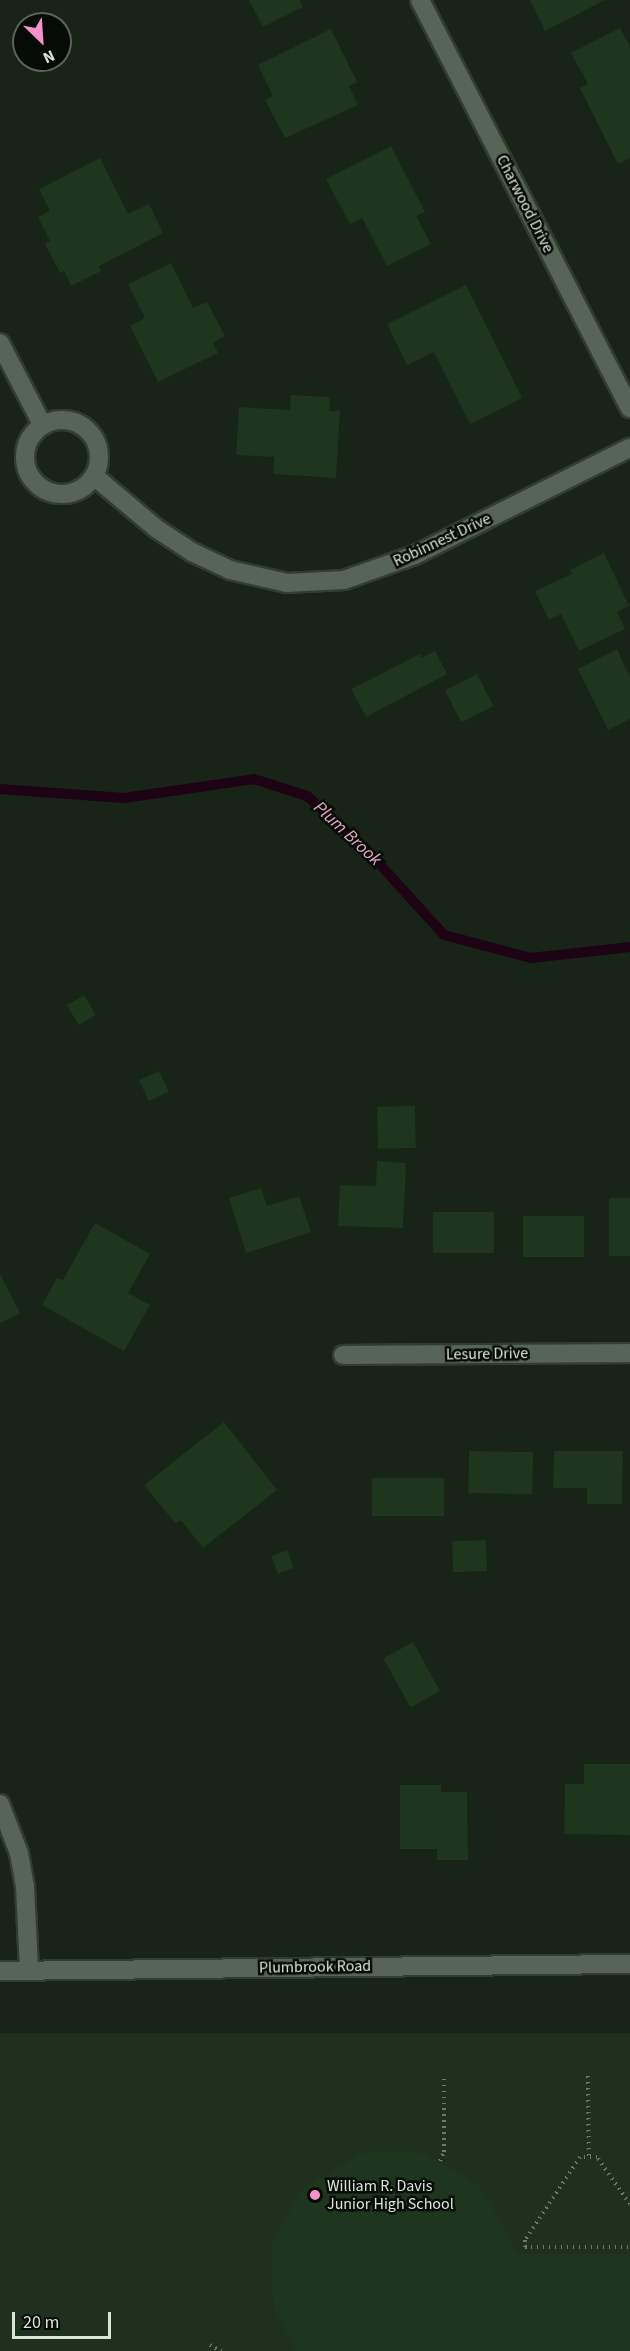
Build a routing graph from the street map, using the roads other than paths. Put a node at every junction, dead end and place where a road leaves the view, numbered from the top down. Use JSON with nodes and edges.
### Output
{"nodes":[{"id":1,"x":420,"y":0,"type":"edge"},
{"id":2,"x":0,"y":343,"type":"edge"},
{"id":3,"x":630,"y":408,"type":"edge"},
{"id":4,"x":43,"y":426,"type":"junction"},
{"id":5,"x":630,"y":448,"type":"edge"},
{"id":6,"x":94,"y":476,"type":"junction"},
{"id":7,"x":630,"y":1353,"type":"edge"},
{"id":8,"x":343,"y":1355,"type":"dead end"},
{"id":9,"x":0,"y":1804,"type":"edge"},
{"id":10,"x":630,"y":1964,"type":"edge"},
{"id":11,"x":28,"y":1970,"type":"junction"},
{"id":12,"x":0,"y":1971,"type":"edge"}],
"edges":[{"from":1,"to":3,"type":"street","name":"Charwood Drive"},
{"from":2,"to":4,"type":"street"},
{"from":4,"to":6,"type":"street"},
{"from":4,"to":6,"type":"street"},
{"from":5,"to":6,"type":"street","name":"Robinnest Drive"},
{"from":7,"to":8,"type":"street","name":"Lesure Drive"},
{"from":9,"to":11,"type":"street"},
{"from":10,"to":11,"type":"street","name":"Plumbrook Road"},
{"from":11,"to":12,"type":"street","name":"Plumbrook Road"}]}
